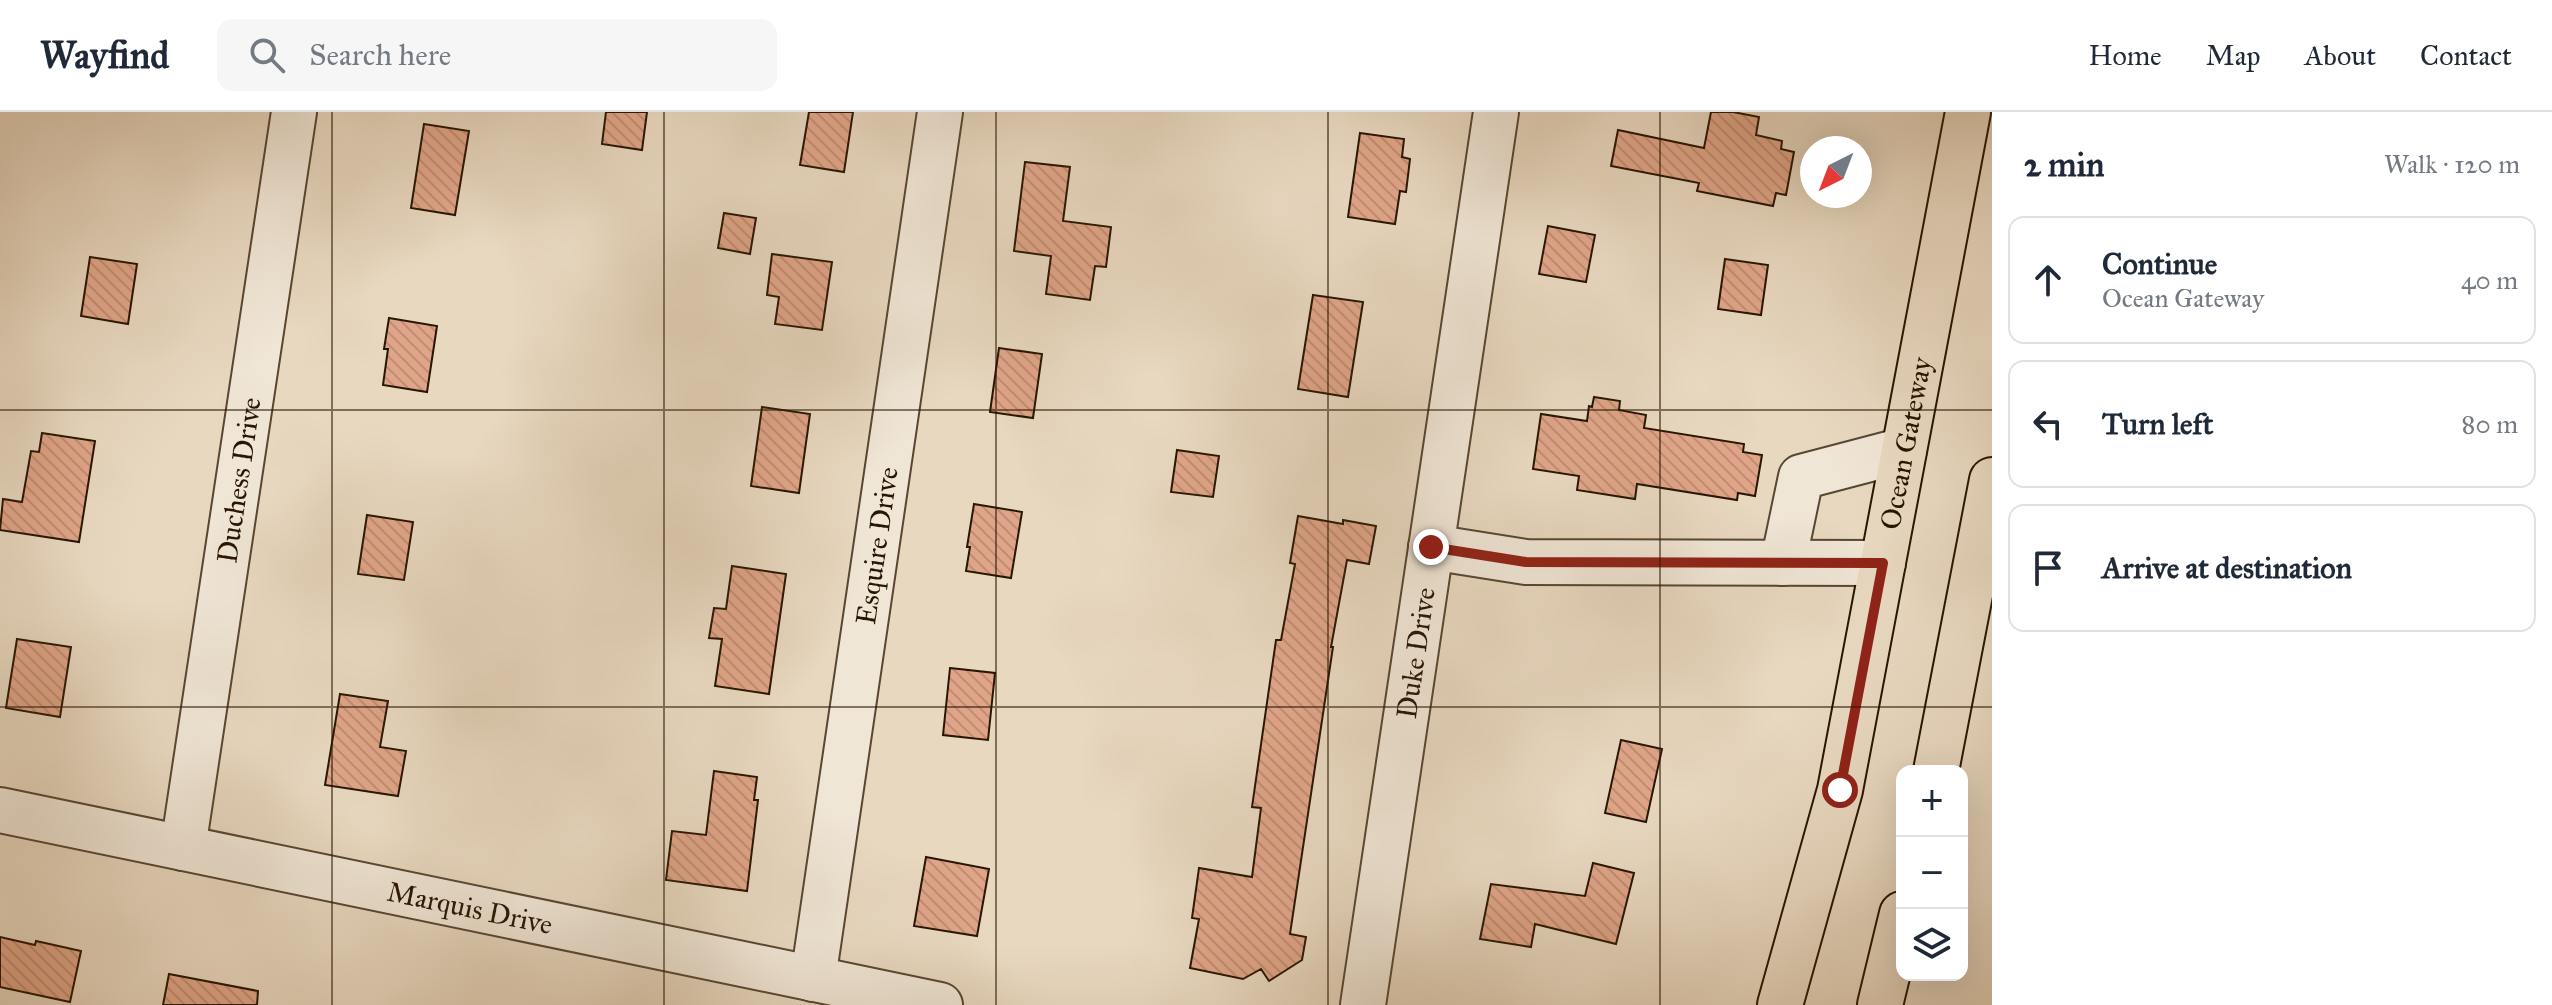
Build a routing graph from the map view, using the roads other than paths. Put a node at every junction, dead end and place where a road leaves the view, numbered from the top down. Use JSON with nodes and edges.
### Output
{"nodes":[{"id":1,"x":294,"y":112,"type":"edge"},
{"id":2,"x":940,"y":112,"type":"edge"},
{"id":3,"x":1496,"y":112,"type":"edge"},
{"id":4,"x":1968,"y":112,"type":"edge"},
{"id":5,"x":1904,"y":450,"type":"junction"},
{"id":6,"x":1992,"y":480,"type":"edge"},
{"id":7,"x":1431,"y":547,"type":"junction"},
{"id":8,"x":1783,"y":563,"type":"junction"},
{"id":9,"x":1883,"y":563,"type":"junction"},
{"id":10,"x":1937,"y":765,"type":"edge"},
{"id":11,"x":0,"y":810,"type":"edge"},
{"id":12,"x":183,"y":848,"type":"junction"},
{"id":13,"x":1896,"y":939,"type":"edge"},
{"id":14,"x":813,"y":979,"type":"junction"},
{"id":15,"x":940,"y":1005,"type":"edge"},
{"id":16,"x":1363,"y":1005,"type":"edge"},
{"id":17,"x":1780,"y":1005,"type":"edge"},
{"id":18,"x":1880,"y":1005,"type":"edge"}],
"edges":[{"from":1,"to":12,"type":"street","name":"Duchess Drive"},
{"from":2,"to":14,"type":"street","name":"Esquire Drive"},
{"from":3,"to":7,"type":"street","name":"Duke Drive"},
{"from":4,"to":5,"type":"main road","name":"Ocean Gateway"},
{"from":5,"to":8,"type":"street"},
{"from":5,"to":9,"type":"main road","name":"Ocean Gateway"},
{"from":6,"to":10,"type":"main road"},
{"from":7,"to":8,"type":"street"},
{"from":7,"to":16,"type":"street","name":"Duke Drive"},
{"from":8,"to":9,"type":"street"},
{"from":9,"to":17,"type":"main road","name":"Ocean Gateway"},
{"from":11,"to":12,"type":"street","name":"Marquis Drive"},
{"from":12,"to":14,"type":"street","name":"Marquis Drive"},
{"from":13,"to":18,"type":"main road"},
{"from":14,"to":15,"type":"street","name":"Marquis Drive"}]}
